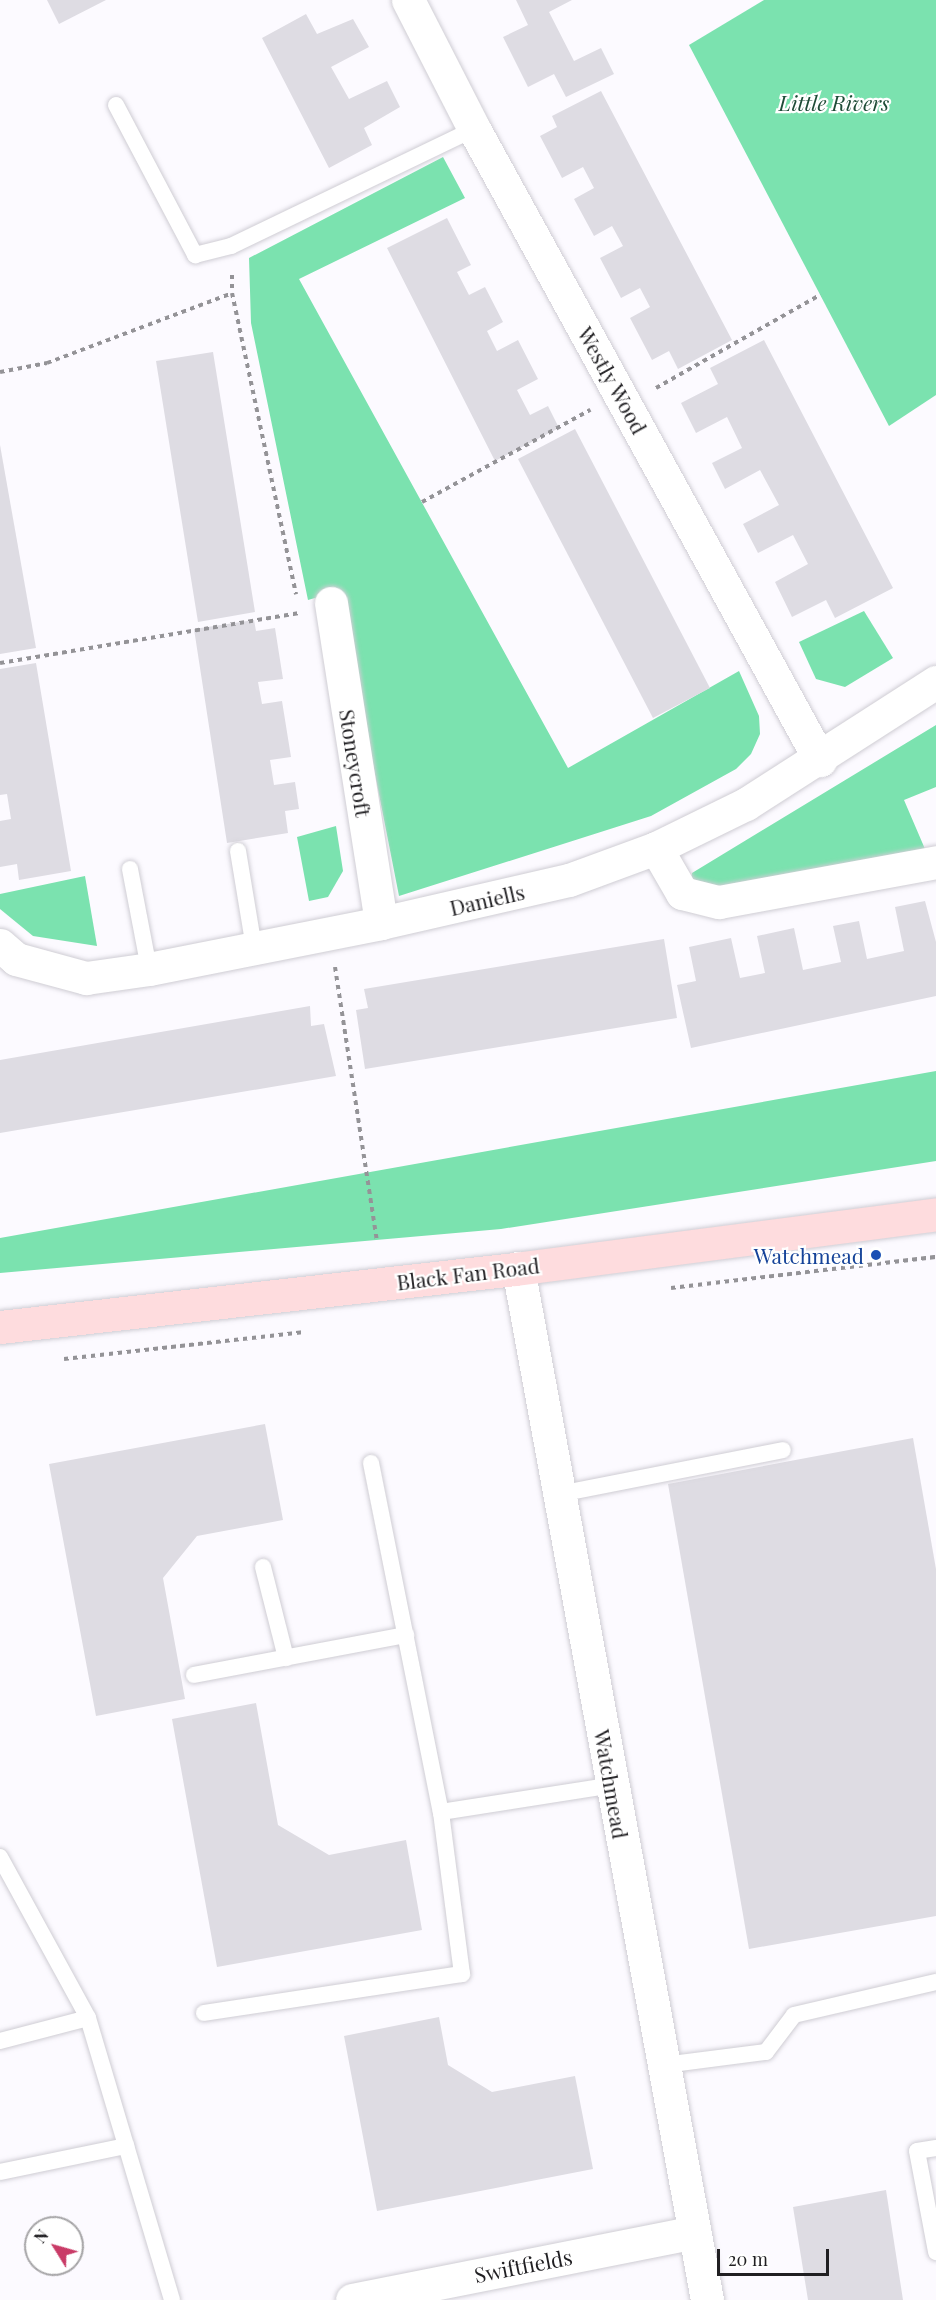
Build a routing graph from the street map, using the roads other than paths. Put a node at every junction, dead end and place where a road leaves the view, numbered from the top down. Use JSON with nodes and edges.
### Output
{"nodes":[{"id":1,"x":408,"y":0,"type":"edge"},
{"id":2,"x":116,"y":105,"type":"dead end"},
{"id":3,"x":474,"y":129,"type":"junction"},
{"id":4,"x":331,"y":603,"type":"dead end"},
{"id":5,"x":936,"y":682,"type":"edge"},
{"id":6,"x":820,"y":760,"type":"junction"},
{"id":7,"x":656,"y":848,"type":"junction"},
{"id":8,"x":238,"y":851,"type":"dead end"},
{"id":9,"x":936,"y":862,"type":"edge"},
{"id":10,"x":130,"y":869,"type":"dead end"},
{"id":11,"x":381,"y":923,"type":"junction"},
{"id":12,"x":0,"y":945,"type":"edge"},
{"id":13,"x":254,"y":948,"type":"junction"},
{"id":14,"x":149,"y":969,"type":"junction"},
{"id":15,"x":936,"y":1214,"type":"edge"},
{"id":16,"x":518,"y":1268,"type":"junction"},
{"id":17,"x":0,"y":1327,"type":"edge"},
{"id":18,"x":783,"y":1450,"type":"dead end"},
{"id":19,"x":371,"y":1463,"type":"dead end"},
{"id":20,"x":559,"y":1494,"type":"junction"},
{"id":21,"x":263,"y":1567,"type":"dead end"},
{"id":22,"x":406,"y":1635,"type":"junction"},
{"id":23,"x":286,"y":1658,"type":"junction"},
{"id":24,"x":194,"y":1675,"type":"dead end"},
{"id":25,"x":612,"y":1785,"type":"junction"},
{"id":26,"x":441,"y":1812,"type":"junction"},
{"id":27,"x":0,"y":1857,"type":"edge"},
{"id":28,"x":936,"y":1982,"type":"edge"},
{"id":29,"x":204,"y":2013,"type":"dead end"},
{"id":30,"x":88,"y":2018,"type":"junction"},
{"id":31,"x":0,"y":2041,"type":"edge"},
{"id":32,"x":664,"y":2066,"type":"junction"},
{"id":33,"x":126,"y":2146,"type":"junction"},
{"id":34,"x":936,"y":2148,"type":"edge"},
{"id":35,"x":0,"y":2172,"type":"edge"},
{"id":36,"x":694,"y":2232,"type":"junction"},
{"id":37,"x":936,"y":2252,"type":"edge"},
{"id":38,"x":172,"y":2300,"type":"edge"},
{"id":39,"x":352,"y":2300,"type":"edge"},
{"id":40,"x":707,"y":2300,"type":"edge"}],
"edges":[{"from":1,"to":3,"type":"street","name":"Westly Wood"},
{"from":2,"to":3,"type":"lane"},
{"from":3,"to":6,"type":"street","name":"Westly Wood"},
{"from":4,"to":11,"type":"street","name":"Stoneycroft"},
{"from":5,"to":6,"type":"street","name":"Daniells"},
{"from":6,"to":7,"type":"street","name":"Daniells"},
{"from":7,"to":9,"type":"street"},
{"from":7,"to":11,"type":"street","name":"Daniells"},
{"from":8,"to":13,"type":"lane"},
{"from":10,"to":14,"type":"lane"},
{"from":11,"to":13,"type":"street","name":"Daniells"},
{"from":12,"to":14,"type":"street","name":"Daniells"},
{"from":13,"to":14,"type":"street","name":"Daniells"},
{"from":15,"to":16,"type":"main road","name":"Black Fan Road"},
{"from":16,"to":17,"type":"main road","name":"Black Fan Road"},
{"from":16,"to":20,"type":"street","name":"Watchmead"},
{"from":18,"to":20,"type":"lane"},
{"from":19,"to":22,"type":"lane"},
{"from":20,"to":25,"type":"street","name":"Watchmead"},
{"from":21,"to":23,"type":"lane"},
{"from":22,"to":23,"type":"lane"},
{"from":22,"to":26,"type":"lane"},
{"from":23,"to":24,"type":"lane"},
{"from":25,"to":26,"type":"lane"},
{"from":25,"to":32,"type":"street","name":"Watchmead"},
{"from":26,"to":29,"type":"lane"},
{"from":27,"to":30,"type":"lane"},
{"from":28,"to":32,"type":"lane"},
{"from":30,"to":31,"type":"lane"},
{"from":30,"to":33,"type":"lane"},
{"from":32,"to":36,"type":"street","name":"Watchmead"},
{"from":33,"to":35,"type":"lane"},
{"from":33,"to":38,"type":"lane"},
{"from":34,"to":37,"type":"lane"},
{"from":36,"to":39,"type":"street","name":"Swiftfields"},
{"from":36,"to":40,"type":"street","name":"Watchmead"}]}
